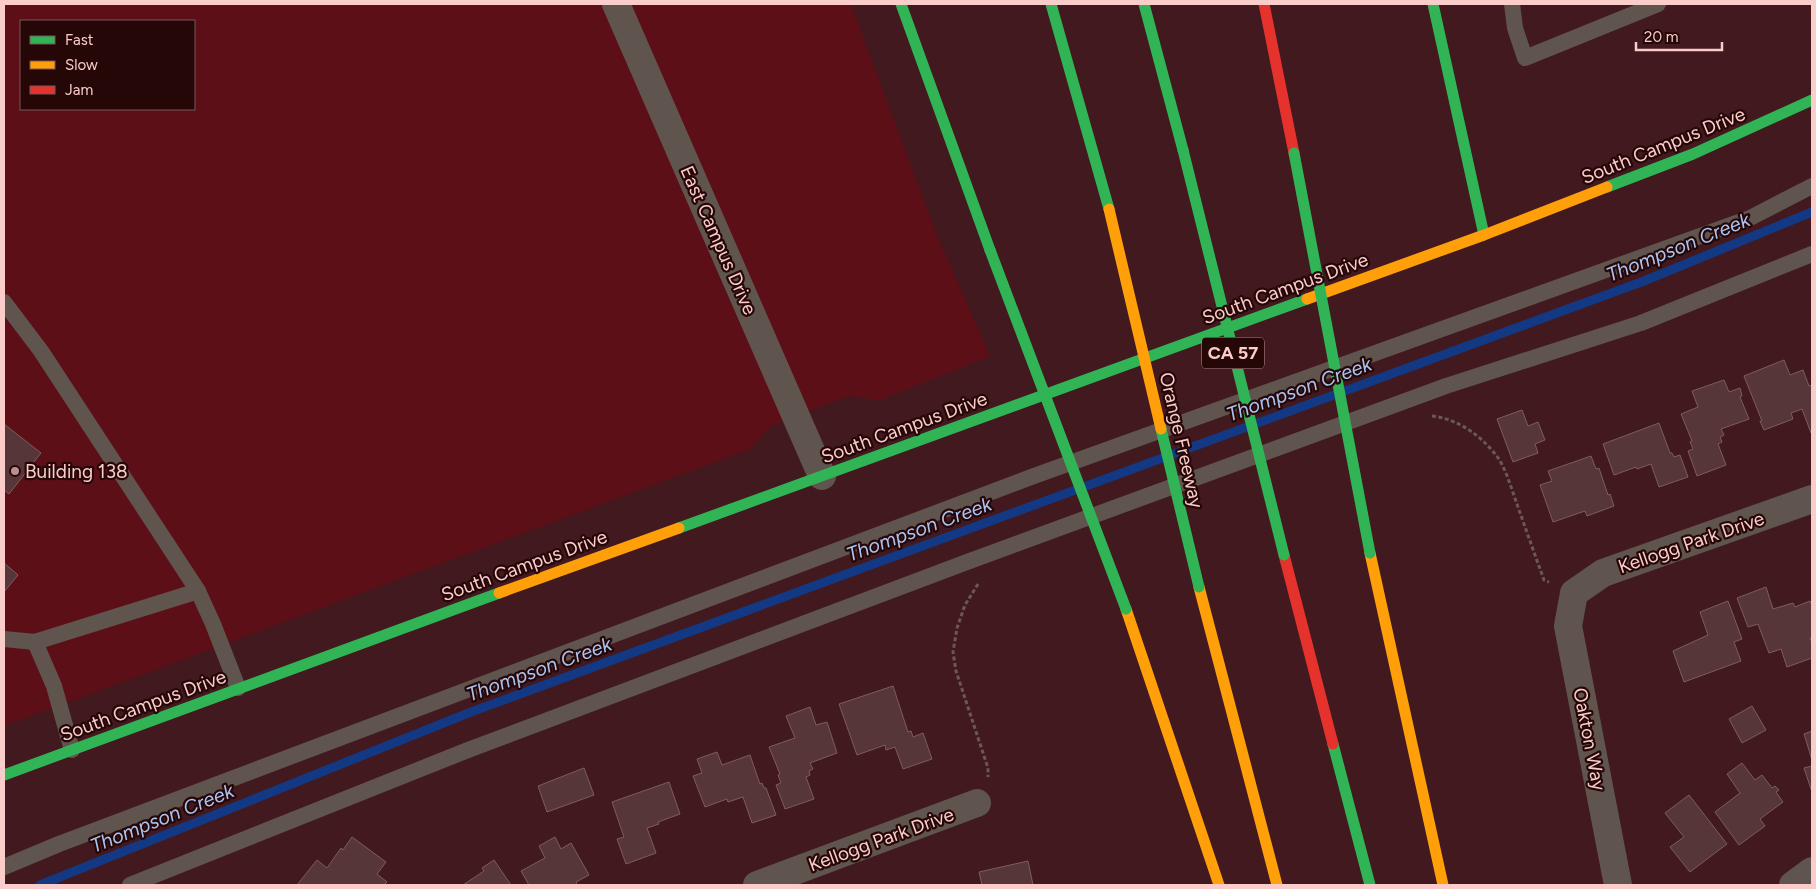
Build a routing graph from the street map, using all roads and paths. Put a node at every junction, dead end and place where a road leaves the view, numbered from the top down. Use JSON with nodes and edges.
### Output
{"nodes":[{"id":1,"x":616,"y":4,"type":"edge"},
{"id":2,"x":900,"y":4,"type":"edge"},
{"id":3,"x":1051,"y":4,"type":"edge"},
{"id":4,"x":1144,"y":4,"type":"edge"},
{"id":5,"x":1264,"y":4,"type":"edge"},
{"id":6,"x":1433,"y":4,"type":"edge"},
{"id":7,"x":1512,"y":4,"type":"edge"},
{"id":8,"x":1658,"y":4,"type":"edge"},
{"id":9,"x":1812,"y":100,"type":"edge"},
{"id":10,"x":1812,"y":186,"type":"edge"},
{"id":11,"x":1484,"y":235,"type":"junction"},
{"id":12,"x":1812,"y":254,"type":"edge"},
{"id":13,"x":4,"y":302,"type":"edge"},
{"id":14,"x":1423,"y":415,"type":"dead end"},
{"id":15,"x":822,"y":476,"type":"junction"},
{"id":16,"x":1812,"y":499,"type":"edge"},
{"id":17,"x":982,"y":580,"type":"dead end"},
{"id":18,"x":198,"y":591,"type":"junction"},
{"id":19,"x":1574,"y":593,"type":"junction"},
{"id":20,"x":4,"y":638,"type":"edge"},
{"id":21,"x":35,"y":642,"type":"junction"},
{"id":22,"x":238,"y":688,"type":"junction"},
{"id":23,"x":72,"y":750,"type":"junction"},
{"id":24,"x":4,"y":776,"type":"edge"},
{"id":25,"x":977,"y":803,"type":"joint"},
{"id":26,"x":4,"y":867,"type":"edge"},
{"id":27,"x":1812,"y":871,"type":"edge"},
{"id":28,"x":130,"y":885,"type":"edge"},
{"id":29,"x":757,"y":885,"type":"edge"},
{"id":30,"x":1219,"y":885,"type":"edge"},
{"id":31,"x":1277,"y":885,"type":"edge"},
{"id":32,"x":1370,"y":885,"type":"edge"},
{"id":33,"x":1443,"y":885,"type":"edge"},
{"id":34,"x":1618,"y":885,"type":"edge"},
{"id":35,"x":1793,"y":885,"type":"edge"}],
"edges":[{"from":1,"to":15,"type":"street","name":"East Campus Drive"},
{"from":2,"to":30,"type":"main road","bridge":true},
{"from":3,"to":31,"type":"main road","name":"Orange Freeway","bridge":true},
{"from":4,"to":32,"type":"main road","number":"CA 57","bridge":true},
{"from":5,"to":33,"type":"main road","bridge":true},
{"from":6,"to":11,"type":"main road"},
{"from":7,"to":8,"type":"lane"},
{"from":9,"to":11,"type":"main road","name":"South Campus Drive"},
{"from":10,"to":26,"type":"lane"},
{"from":11,"to":15,"type":"main road","name":"South Campus Drive"},
{"from":12,"to":28,"type":"lane"},
{"from":13,"to":18,"type":"lane"},
{"from":14,"to":19,"type":"path"},
{"from":15,"to":22,"type":"main road","name":"South Campus Drive"},
{"from":16,"to":19,"type":"street","name":"Kellogg Park Drive"},
{"from":17,"to":25,"type":"path"},
{"from":18,"to":21,"type":"lane"},
{"from":18,"to":22,"type":"lane"},
{"from":19,"to":34,"type":"street","name":"Oakton Way"},
{"from":20,"to":21,"type":"lane"},
{"from":21,"to":23,"type":"lane"},
{"from":22,"to":23,"type":"main road","name":"South Campus Drive"},
{"from":23,"to":24,"type":"main road","name":"South Campus Drive"},
{"from":25,"to":29,"type":"street","name":"Kellogg Park Drive"},
{"from":27,"to":35,"type":"street"}]}
